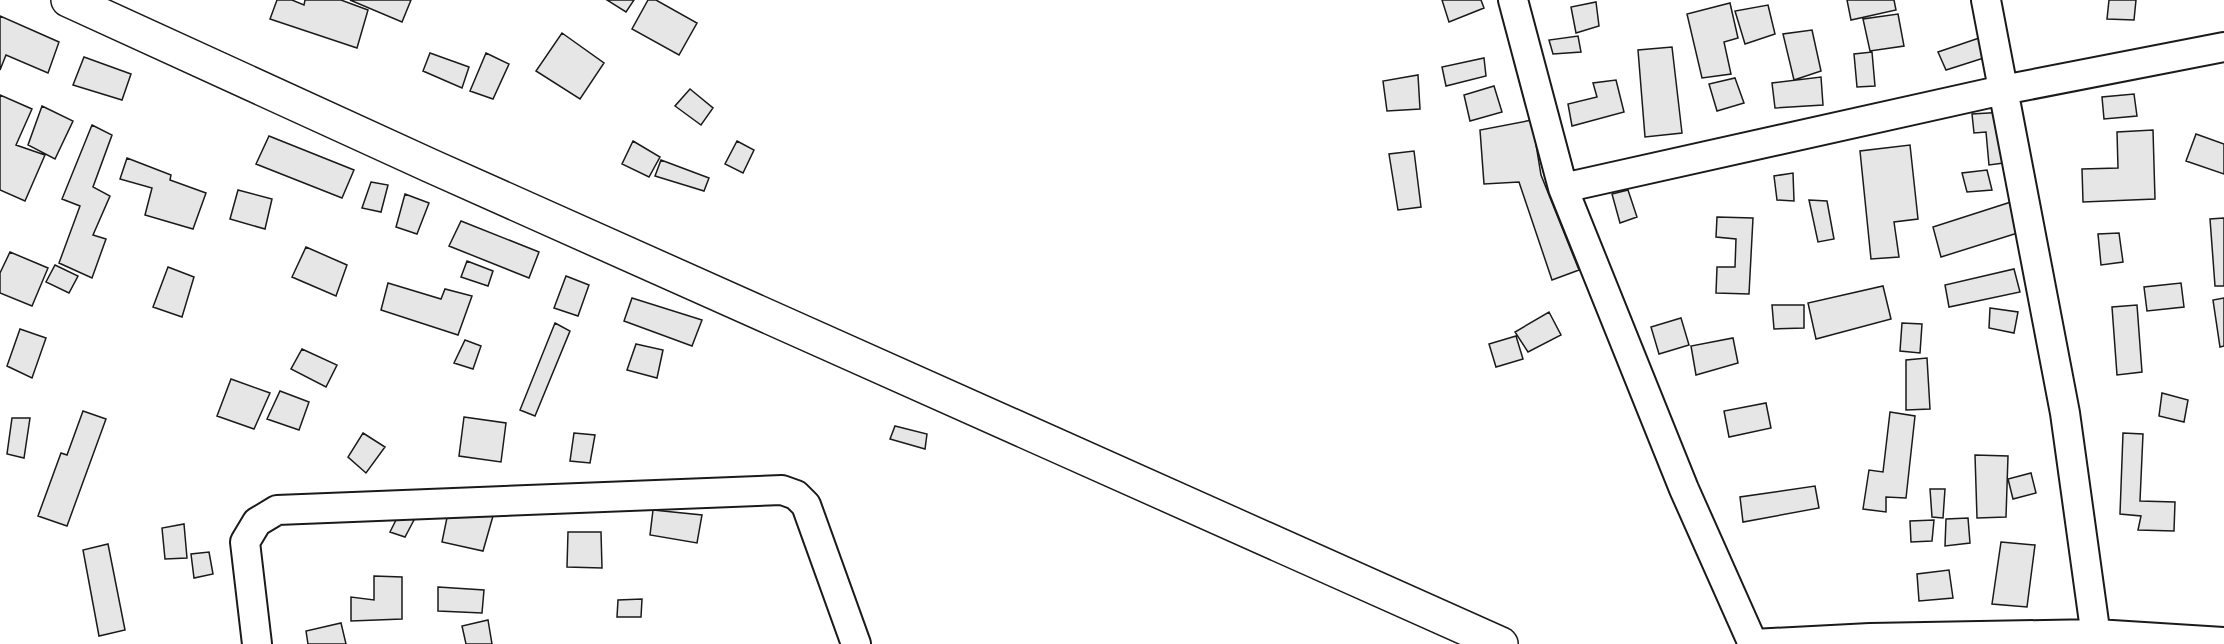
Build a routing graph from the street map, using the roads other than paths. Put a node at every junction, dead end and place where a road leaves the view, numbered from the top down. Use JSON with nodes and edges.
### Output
{"nodes":[{"id":1,"x":68,"y":0,"type":"edge"},
{"id":2,"x":1513,"y":0,"type":"edge"},
{"id":3,"x":1986,"y":0,"type":"edge"},
{"id":4,"x":2224,"y":47,"type":"edge"},
{"id":5,"x":2003,"y":90,"type":"junction"},
{"id":6,"x":1563,"y":189,"type":"junction"},
{"id":7,"x":2096,"y":639,"type":"edge"},
{"id":8,"x":2224,"y":642,"type":"edge"},
{"id":9,"x":257,"y":644,"type":"edge"},
{"id":10,"x":856,"y":644,"type":"edge"},
{"id":11,"x":1501,"y":644,"type":"edge"},
{"id":12,"x":1753,"y":644,"type":"edge"}],
"edges":[{"from":1,"to":11,"type":"highway"},
{"from":2,"to":6,"type":"street"},
{"from":3,"to":5,"type":"street"},
{"from":4,"to":5,"type":"street"},
{"from":5,"to":6,"type":"street"},
{"from":5,"to":7,"type":"street"},
{"from":6,"to":12,"type":"street"},
{"from":7,"to":8,"type":"street"},
{"from":7,"to":12,"type":"street"},
{"from":9,"to":10,"type":"street"}]}
